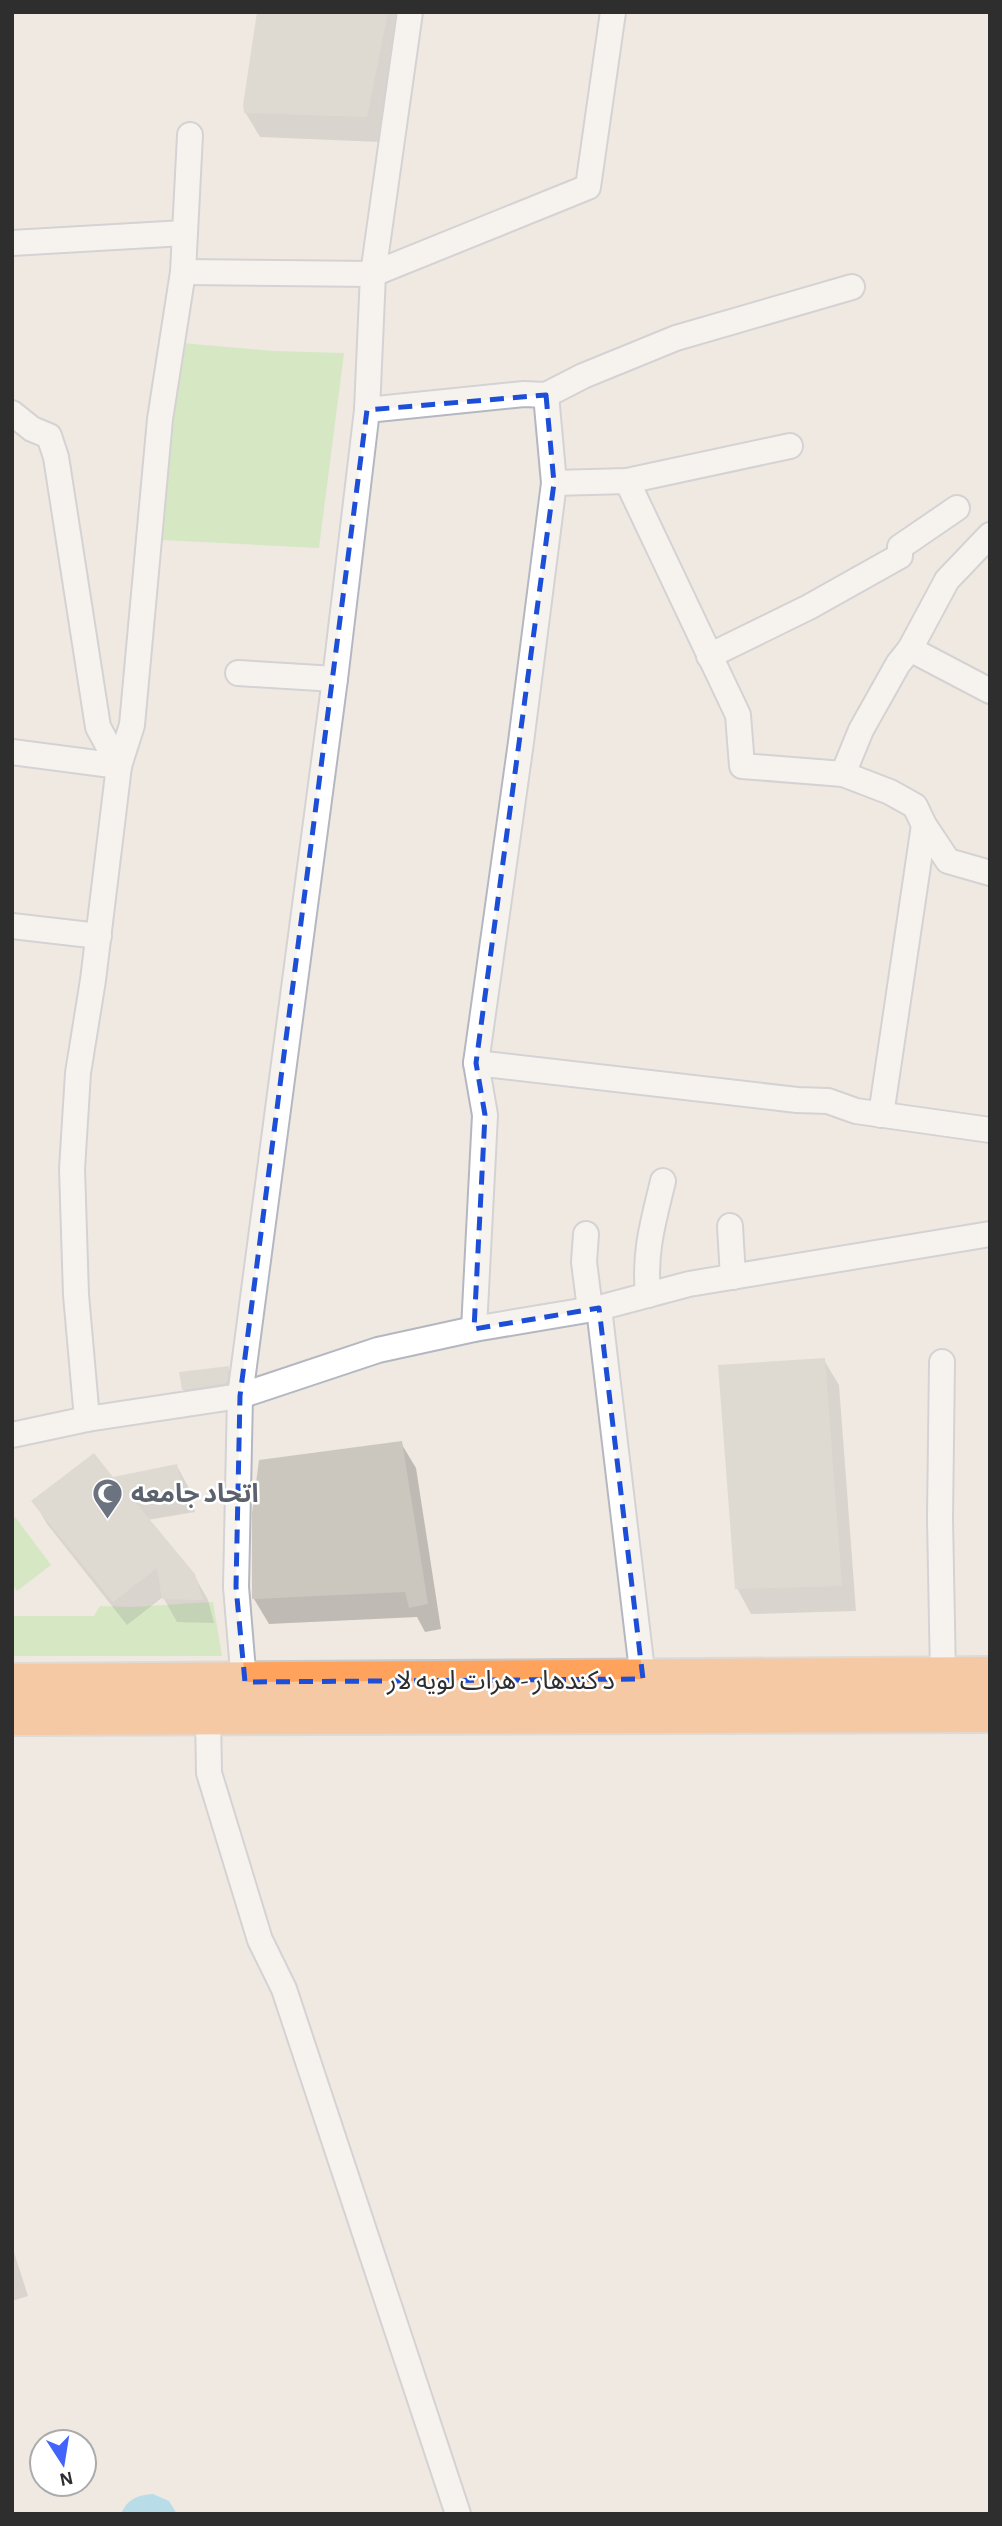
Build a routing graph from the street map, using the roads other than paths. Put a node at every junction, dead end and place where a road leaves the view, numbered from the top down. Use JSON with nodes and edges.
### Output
{"nodes":[{"id":1,"x":410,"y":12,"type":"edge"},
{"id":2,"x":613,"y":12,"type":"edge"},
{"id":3,"x":190,"y":135,"type":"dead end"},
{"id":4,"x":184,"y":233,"type":"junction"},
{"id":5,"x":12,"y":243,"type":"edge"},
{"id":6,"x":183,"y":272,"type":"junction"},
{"id":7,"x":373,"y":274,"type":"junction"},
{"id":8,"x":852,"y":287,"type":"dead end"},
{"id":9,"x":546,"y":395,"type":"junction"},
{"id":10,"x":367,"y":410,"type":"junction"},
{"id":11,"x":12,"y":413,"type":"edge"},
{"id":12,"x":22,"y":431,"type":"edge"},
{"id":13,"x":790,"y":446,"type":"dead end"},
{"id":14,"x":628,"y":481,"type":"junction"},
{"id":15,"x":554,"y":483,"type":"junction"},
{"id":16,"x":957,"y":508,"type":"dead end"},
{"id":17,"x":990,"y":535,"type":"edge"},
{"id":18,"x":910,"y":649,"type":"junction"},
{"id":19,"x":709,"y":656,"type":"junction"},
{"id":20,"x":238,"y":673,"type":"dead end"},
{"id":21,"x":335,"y":679,"type":"junction"},
{"id":22,"x":990,"y":691,"type":"edge"},
{"id":23,"x":12,"y":752,"type":"edge"},
{"id":24,"x":119,"y":766,"type":"junction"},
{"id":25,"x":843,"y":774,"type":"junction"},
{"id":26,"x":924,"y":825,"type":"junction"},
{"id":27,"x":990,"y":873,"type":"edge"},
{"id":28,"x":12,"y":926,"type":"edge"},
{"id":29,"x":99,"y":936,"type":"junction"},
{"id":30,"x":476,"y":1063,"type":"junction"},
{"id":31,"x":881,"y":1115,"type":"junction"},
{"id":32,"x":990,"y":1130,"type":"edge"},
{"id":33,"x":663,"y":1181,"type":"dead end"},
{"id":34,"x":730,"y":1226,"type":"dead end"},
{"id":35,"x":586,"y":1234,"type":"dead end"},
{"id":36,"x":990,"y":1234,"type":"edge"},
{"id":37,"x":733,"y":1277,"type":"junction"},
{"id":38,"x":648,"y":1295,"type":"junction"},
{"id":39,"x":595,"y":1308,"type":"junction"},
{"id":40,"x":474,"y":1329,"type":"junction"},
{"id":41,"x":942,"y":1362,"type":"dead end"},
{"id":42,"x":240,"y":1396,"type":"junction"},
{"id":43,"x":87,"y":1419,"type":"junction"},
{"id":44,"x":12,"y":1435,"type":"edge"},
{"id":45,"x":943,"y":1676,"type":"junction"},
{"id":46,"x":990,"y":1676,"type":"edge"},
{"id":47,"x":643,"y":1679,"type":"junction"},
{"id":48,"x":12,"y":1683,"type":"edge"},
{"id":49,"x":246,"y":1699,"type":"junction"},
{"id":50,"x":990,"y":1713,"type":"edge"},
{"id":51,"x":12,"y":1716,"type":"edge"},
{"id":52,"x":208,"y":1717,"type":"junction"},
{"id":53,"x":458,"y":2514,"type":"edge"}],
"edges":[{"from":1,"to":7,"type":"street"},
{"from":2,"to":7,"type":"street"},
{"from":3,"to":4,"type":"street"},
{"from":4,"to":5,"type":"street"},
{"from":4,"to":6,"type":"street"},
{"from":6,"to":7,"type":"street"},
{"from":6,"to":24,"type":"street"},
{"from":7,"to":10,"type":"street"},
{"from":8,"to":9,"type":"street"},
{"from":9,"to":10,"type":"street"},
{"from":9,"to":15,"type":"street"},
{"from":10,"to":21,"type":"street"},
{"from":11,"to":12,"type":"street"},
{"from":12,"to":24,"type":"street"},
{"from":13,"to":14,"type":"street"},
{"from":14,"to":15,"type":"street"},
{"from":14,"to":19,"type":"street"},
{"from":15,"to":30,"type":"street"},
{"from":16,"to":19,"type":"street"},
{"from":17,"to":18,"type":"street"},
{"from":18,"to":22,"type":"street"},
{"from":18,"to":25,"type":"street"},
{"from":19,"to":25,"type":"street"},
{"from":20,"to":21,"type":"street"},
{"from":21,"to":42,"type":"street"},
{"from":23,"to":24,"type":"street"},
{"from":24,"to":29,"type":"street"},
{"from":25,"to":26,"type":"street"},
{"from":26,"to":27,"type":"street"},
{"from":26,"to":31,"type":"street"},
{"from":28,"to":29,"type":"street"},
{"from":29,"to":43,"type":"street"},
{"from":30,"to":31,"type":"street"},
{"from":30,"to":40,"type":"street"},
{"from":31,"to":32,"type":"street"},
{"from":33,"to":38,"type":"street"},
{"from":34,"to":37,"type":"street"},
{"from":35,"to":39,"type":"street"},
{"from":36,"to":37,"type":"street"},
{"from":37,"to":38,"type":"street"},
{"from":38,"to":39,"type":"street"},
{"from":39,"to":40,"type":"street"},
{"from":39,"to":47,"type":"street"},
{"from":40,"to":42,"type":"street"},
{"from":41,"to":45,"type":"street"},
{"from":42,"to":43,"type":"street"},
{"from":42,"to":49,"type":"street"},
{"from":43,"to":44,"type":"street"},
{"from":45,"to":46,"type":"highway","name":"د کندهار - هرات لويه لار"},
{"from":45,"to":47,"type":"highway","name":"د کندهار - هرات لويه لار"},
{"from":47,"to":49,"type":"highway","name":"د کندهار - هرات لويه لار"},
{"from":48,"to":49,"type":"highway","name":"د کندهار - هرات لويه لار"},
{"from":49,"to":50,"type":"highway","name":"د کندهار - هرات لويه لار"},
{"from":49,"to":52,"type":"highway","name":"د کندهار - هرات لويه لار"},
{"from":51,"to":52,"type":"highway","name":"د کندهار - هرات لويه لار"},
{"from":52,"to":53,"type":"street"}]}
